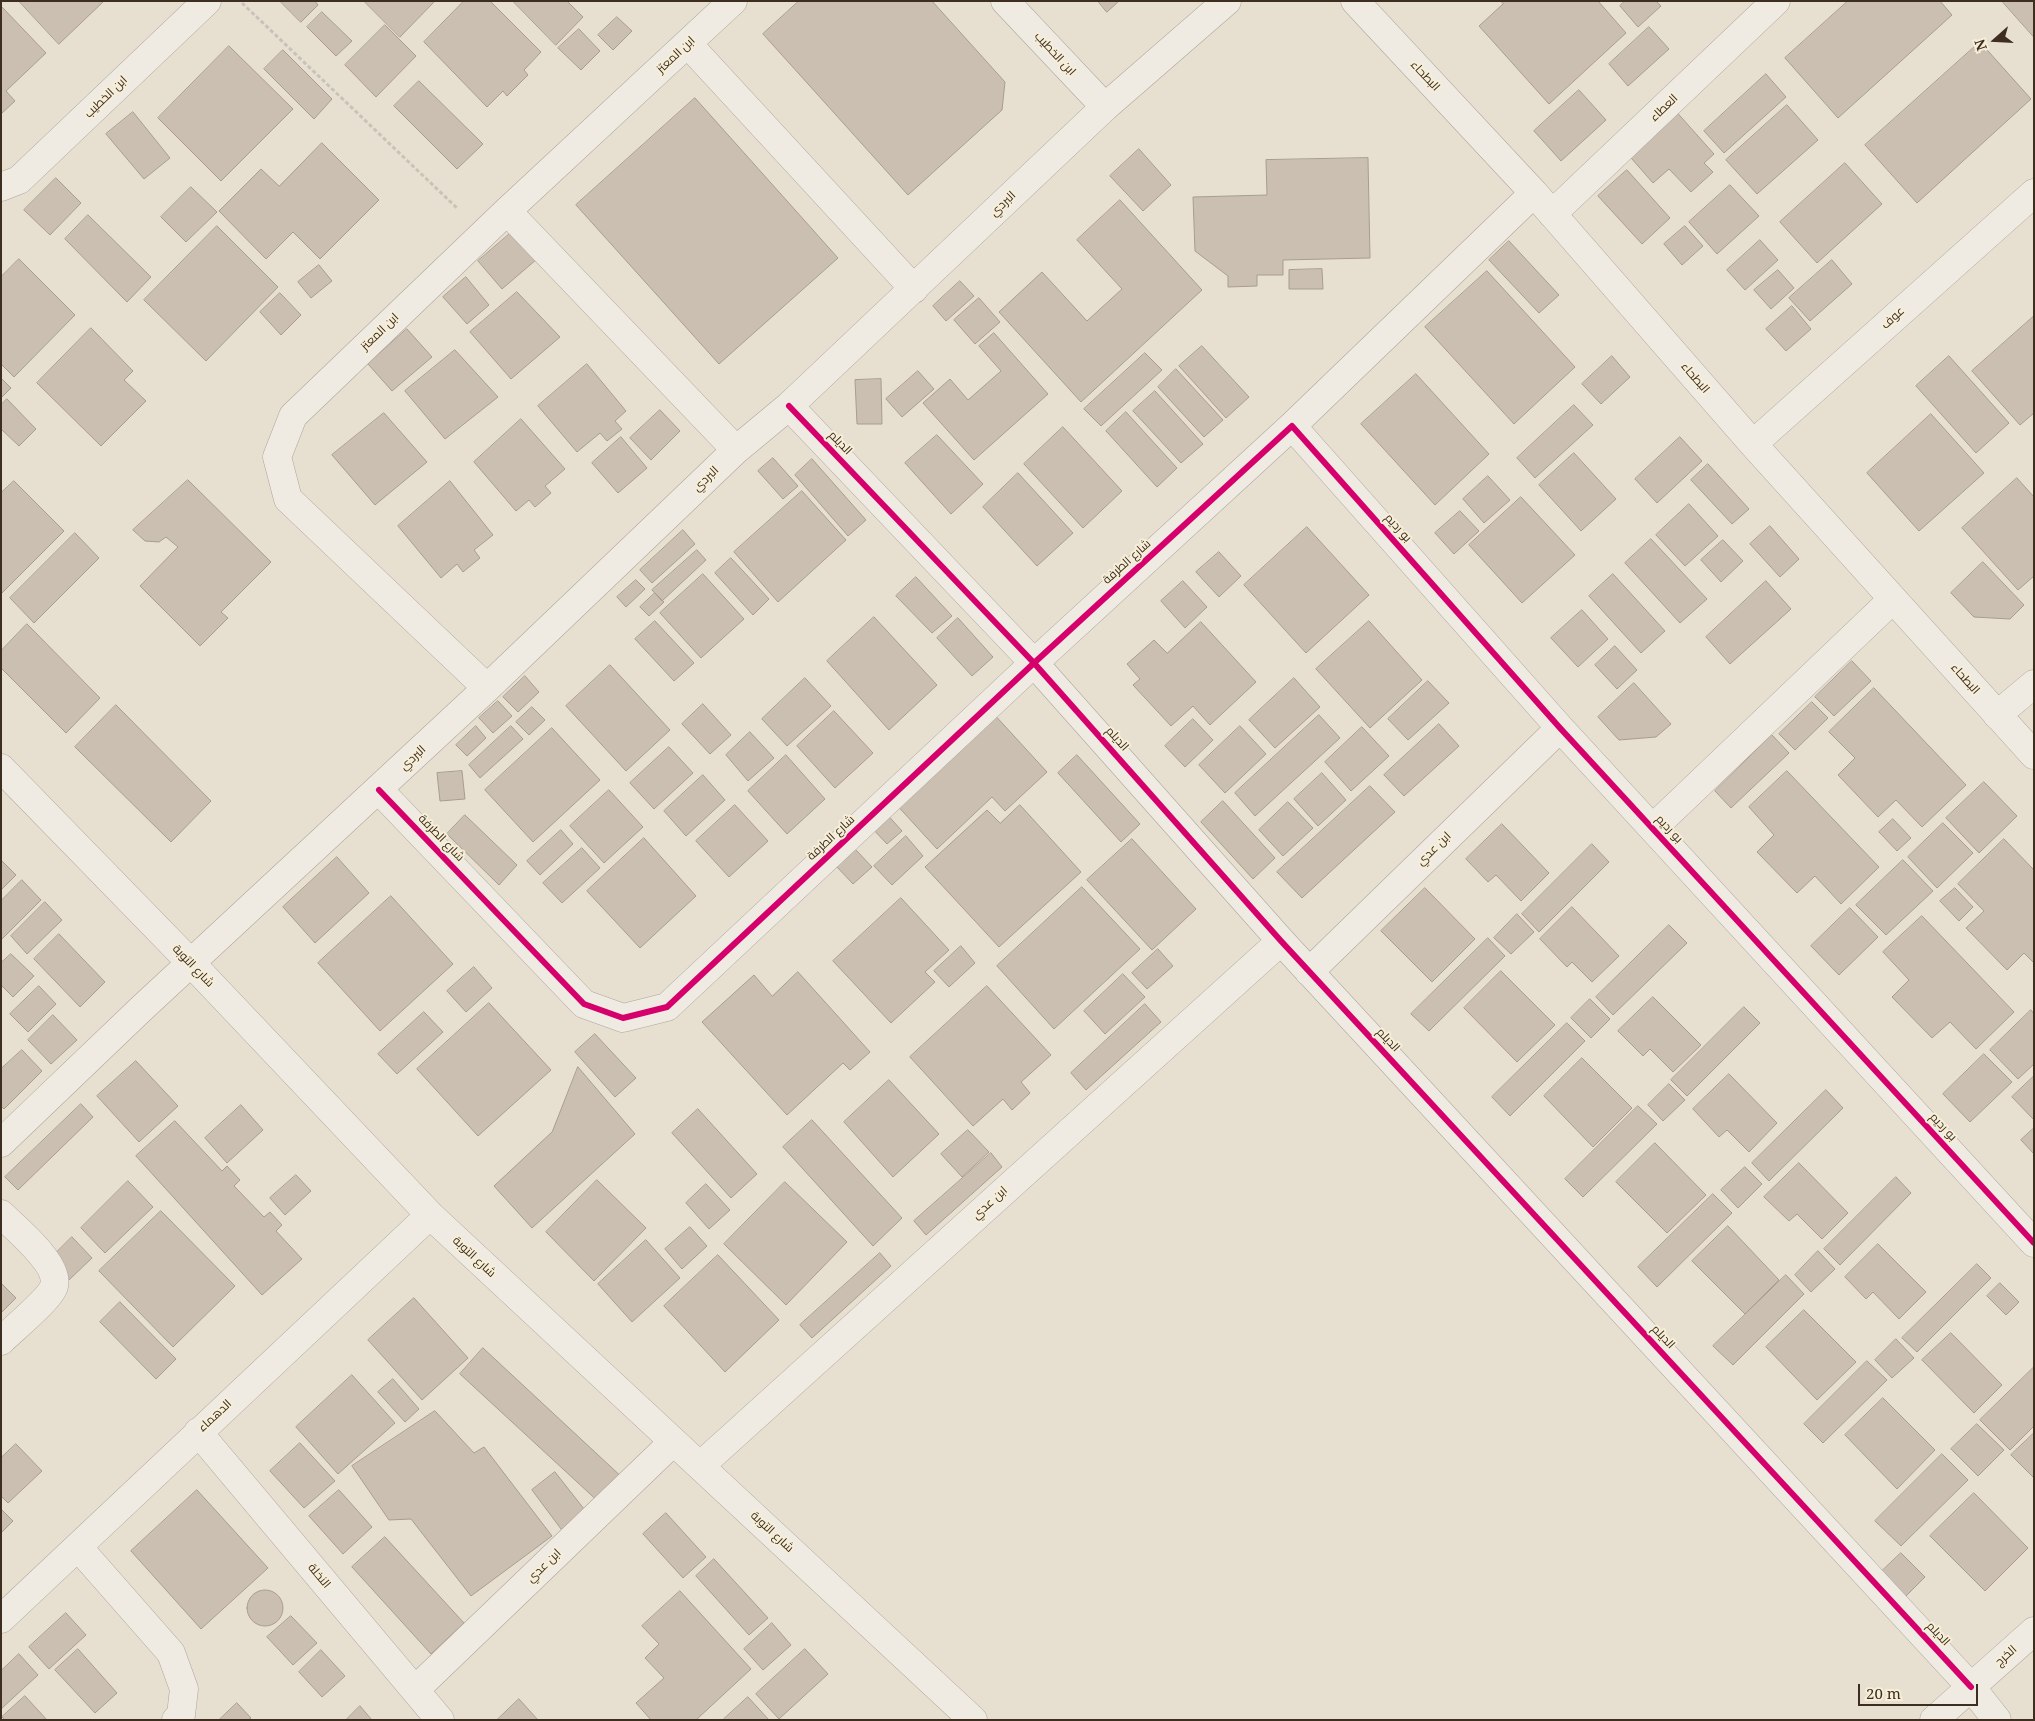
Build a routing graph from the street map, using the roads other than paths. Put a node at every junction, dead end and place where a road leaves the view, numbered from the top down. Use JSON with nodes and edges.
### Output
{"nodes":[{"id":1,"x":208,"y":1,"type":"edge"},
{"id":2,"x":733,"y":1,"type":"edge"},
{"id":3,"x":1005,"y":1,"type":"edge"},
{"id":4,"x":1227,"y":1,"type":"edge"},
{"id":5,"x":1355,"y":1,"type":"edge"},
{"id":6,"x":1776,"y":1,"type":"edge"},
{"id":7,"x":688,"y":44,"type":"junction"},
{"id":8,"x":1105,"y":107,"type":"junction"},
{"id":9,"x":1,"y":187,"type":"edge"},
{"id":10,"x":1534,"y":193,"type":"junction"},
{"id":11,"x":2034,"y":193,"type":"edge"},
{"id":12,"x":507,"y":211,"type":"junction"},
{"id":13,"x":1552,"y":214,"type":"junction"},
{"id":14,"x":914,"y":289,"type":"junction"},
{"id":15,"x":789,"y":406,"type":"junction"},
{"id":16,"x":1292,"y":426,"type":"junction"},
{"id":17,"x":1753,"y":444,"type":"junction"},
{"id":18,"x":736,"y":450,"type":"junction"},
{"id":19,"x":1893,"y":599,"type":"junction"},
{"id":20,"x":1034,"y":663,"type":"junction"},
{"id":21,"x":2034,"y":684,"type":"edge"},
{"id":22,"x":487,"y":688,"type":"junction"},
{"id":23,"x":1997,"y":715,"type":"junction"},
{"id":24,"x":1560,"y":728,"type":"junction"},
{"id":25,"x":2034,"y":755,"type":"edge"},
{"id":26,"x":1,"y":768,"type":"edge"},
{"id":27,"x":379,"y":790,"type":"junction"},
{"id":28,"x":1653,"y":828,"type":"junction"},
{"id":29,"x":1281,"y":941,"type":"junction"},
{"id":30,"x":191,"y":963,"type":"junction"},
{"id":31,"x":1309,"y":972,"type":"junction"},
{"id":32,"x":1,"y":1143,"type":"edge"},
{"id":33,"x":1,"y":1214,"type":"edge"},
{"id":34,"x":430,"y":1215,"type":"junction"},
{"id":35,"x":2034,"y":1243,"type":"edge"},
{"id":36,"x":1,"y":1341,"type":"edge"},
{"id":37,"x":198,"y":1432,"type":"junction"},
{"id":38,"x":673,"y":1442,"type":"junction"},
{"id":39,"x":700,"y":1466,"type":"junction"},
{"id":40,"x":78,"y":1547,"type":"junction"},
{"id":41,"x":1,"y":1619,"type":"edge"},
{"id":42,"x":2034,"y":1631,"type":"edge"},
{"id":43,"x":1971,"y":1687,"type":"junction"},
{"id":44,"x":415,"y":1690,"type":"junction"},
{"id":45,"x":176,"y":1720,"type":"edge"},
{"id":46,"x":440,"y":1720,"type":"edge"},
{"id":47,"x":973,"y":1720,"type":"edge"},
{"id":48,"x":1934,"y":1720,"type":"edge"},
{"id":49,"x":1997,"y":1720,"type":"edge"}],
"edges":[{"from":1,"to":9,"type":"street","name":"ابن الخطيب"},
{"from":2,"to":7,"type":"street","name":"ابن المعتز"},
{"from":3,"to":8,"type":"street","name":"ابن الخطيب"},
{"from":4,"to":8,"type":"street","name":"البردي"},
{"from":5,"to":10,"type":"street","name":"البطحاء"},
{"from":6,"to":13,"type":"street","name":"العطاء"},
{"from":7,"to":12,"type":"street","name":"ابن المعتز"},
{"from":7,"to":14,"type":"street"},
{"from":8,"to":14,"type":"street","name":"البردي"},
{"from":10,"to":13,"type":"street","name":"البطحاء"},
{"from":10,"to":16,"type":"street","name":"شارع الطرفة"},
{"from":11,"to":17,"type":"street","name":"عوف"},
{"from":12,"to":18,"type":"street"},
{"from":12,"to":22,"type":"street","name":"ابن المعتز"},
{"from":13,"to":17,"type":"street","name":"البطحاء"},
{"from":14,"to":15,"type":"street","name":"البردي"},
{"from":15,"to":18,"type":"street","name":"البردي"},
{"from":15,"to":20,"type":"street","name":"الديلم"},
{"from":16,"to":20,"type":"street","name":"شارع الطرفة"},
{"from":16,"to":24,"type":"street","name":"بو رديم"},
{"from":17,"to":19,"type":"street","name":"البطحاء"},
{"from":18,"to":22,"type":"street","name":"البردي"},
{"from":19,"to":23,"type":"street","name":"البطحاء"},
{"from":19,"to":28,"type":"street","name":"بو رديم"},
{"from":20,"to":27,"type":"street","name":"شارع الطرفة"},
{"from":20,"to":29,"type":"street","name":"الديلم"},
{"from":21,"to":23,"type":"street"},
{"from":22,"to":27,"type":"street","name":"البردي"},
{"from":23,"to":25,"type":"street","name":"البطحاء"},
{"from":24,"to":28,"type":"street","name":"بو رديم"},
{"from":24,"to":31,"type":"street","name":"ابن عدي"},
{"from":26,"to":30,"type":"street","name":"شارع التوبة"},
{"from":27,"to":30,"type":"street","name":"البردي"},
{"from":28,"to":35,"type":"street","name":"بو رديم"},
{"from":29,"to":31,"type":"street","name":"الديلم"},
{"from":29,"to":39,"type":"street","name":"ابن عدي"},
{"from":30,"to":32,"type":"street","name":"البردي"},
{"from":30,"to":34,"type":"street","name":"شارع التوبة"},
{"from":31,"to":43,"type":"street","name":"الديلم"},
{"from":33,"to":36,"type":"street"},
{"from":34,"to":37,"type":"street","name":"الدهماء"},
{"from":34,"to":38,"type":"street","name":"شارع التوبة"},
{"from":37,"to":40,"type":"street","name":"الدهماء"},
{"from":37,"to":44,"type":"street","name":"النخلة"},
{"from":38,"to":39,"type":"street","name":"شارع التوبة"},
{"from":38,"to":44,"type":"street","name":"ابن عدي"},
{"from":39,"to":47,"type":"street","name":"شارع التوبة"},
{"from":40,"to":41,"type":"street","name":"الدهماء"},
{"from":40,"to":45,"type":"street"},
{"from":42,"to":43,"type":"street","name":"الخرج"},
{"from":43,"to":48,"type":"street","name":"الخرج"},
{"from":43,"to":49,"type":"street","name":"الديلم"},
{"from":44,"to":46,"type":"street","name":"النخلة"}]}
